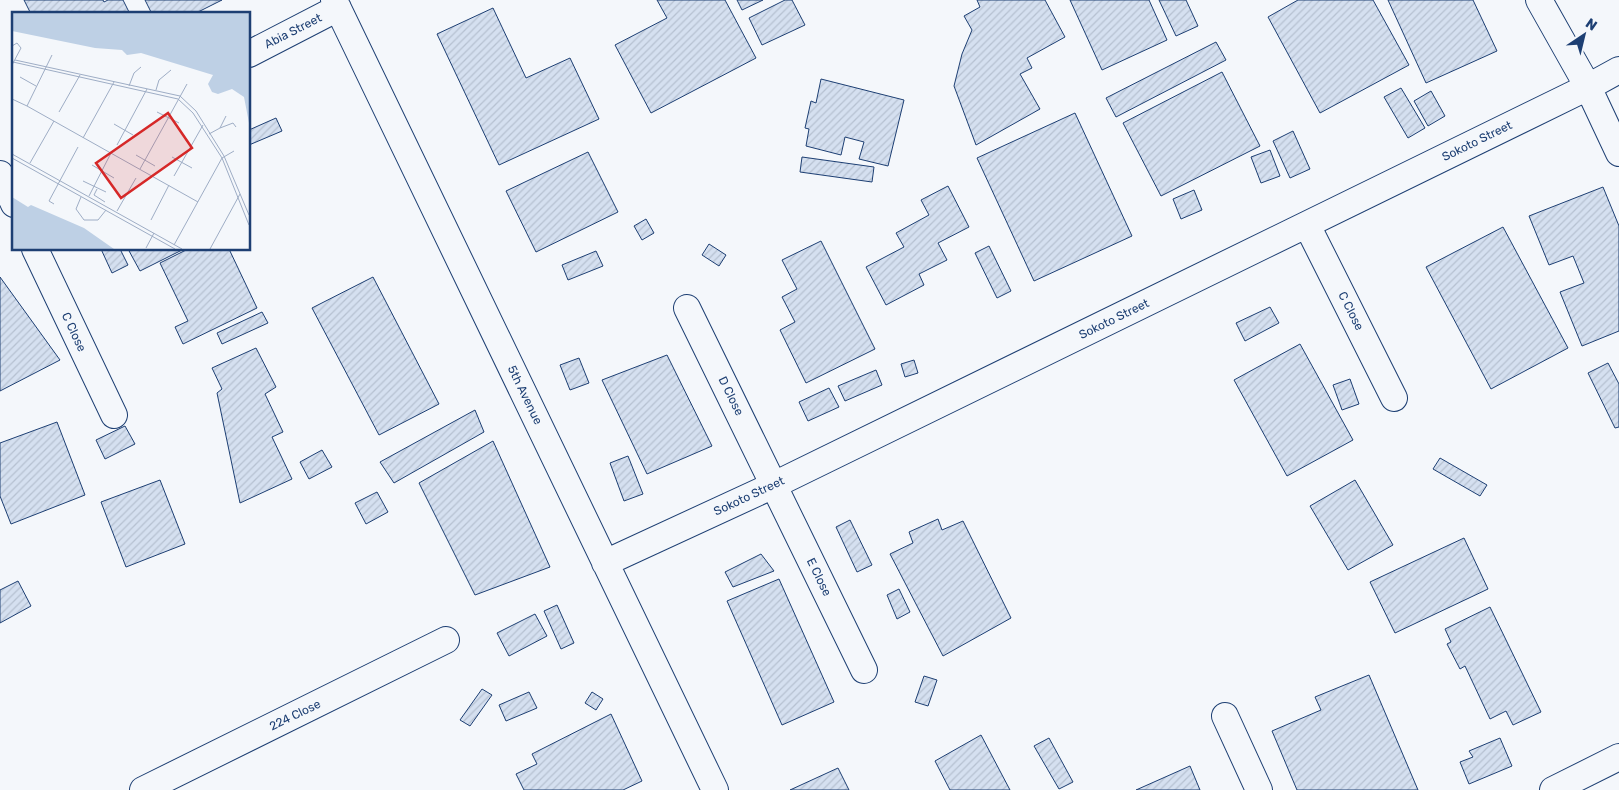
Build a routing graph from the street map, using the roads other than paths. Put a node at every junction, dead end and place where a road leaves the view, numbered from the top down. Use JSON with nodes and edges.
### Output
{"nodes":[{"id":1,"x":1539,"y":0,"type":"edge"},
{"id":2,"x":336,"y":4,"type":"edge"},
{"id":3,"x":250,"y":53,"type":"edge"},
{"id":4,"x":1619,"y":70,"type":"edge"},
{"id":5,"x":1588,"y":87,"type":"junction"},
{"id":6,"x":1619,"y":153,"type":"edge"},
{"id":7,"x":4,"y":177,"type":"edge"},
{"id":8,"x":12,"y":199,"type":"edge"},
{"id":9,"x":1307,"y":224,"type":"junction"},
{"id":10,"x":35,"y":250,"type":"edge"},
{"id":11,"x":687,"y":308,"type":"dead end"},
{"id":12,"x":1394,"y":398,"type":"dead end"},
{"id":13,"x":114,"y":416,"type":"dead end"},
{"id":14,"x":774,"y":485,"type":"junction"},
{"id":15,"x":606,"y":562,"type":"junction"},
{"id":16,"x":446,"y":640,"type":"dead end"},
{"id":17,"x":864,"y":670,"type":"dead end"},
{"id":18,"x":1225,"y":716,"type":"dead end"},
{"id":19,"x":1619,"y":758,"type":"edge"},
{"id":20,"x":1583,"y":784,"type":"edge"},
{"id":21,"x":143,"y":790,"type":"edge"},
{"id":22,"x":715,"y":790,"type":"edge"},
{"id":23,"x":1259,"y":790,"type":"edge"},
{"id":24,"x":1554,"y":790,"type":"edge"}],
"edges":[{"from":1,"to":5,"type":"street"},
{"from":2,"to":3,"type":"street","name":"Abia Street"},
{"from":2,"to":15,"type":"street","name":"5th Avenue"},
{"from":4,"to":5,"type":"street","name":"Sokoto Street"},
{"from":5,"to":6,"type":"street"},
{"from":5,"to":9,"type":"street","name":"Sokoto Street"},
{"from":7,"to":8,"type":"street"},
{"from":9,"to":12,"type":"street","name":"C Close"},
{"from":9,"to":14,"type":"street","name":"Sokoto Street"},
{"from":10,"to":13,"type":"street","name":"C Close"},
{"from":11,"to":14,"type":"street","name":"D Close"},
{"from":14,"to":15,"type":"street","name":"Sokoto Street"},
{"from":14,"to":17,"type":"street","name":"E Close"},
{"from":15,"to":22,"type":"street","name":"5th Avenue"},
{"from":16,"to":21,"type":"street","name":"224 Close"},
{"from":18,"to":23,"type":"street"},
{"from":19,"to":20,"type":"street"},
{"from":20,"to":24,"type":"street"}]}
